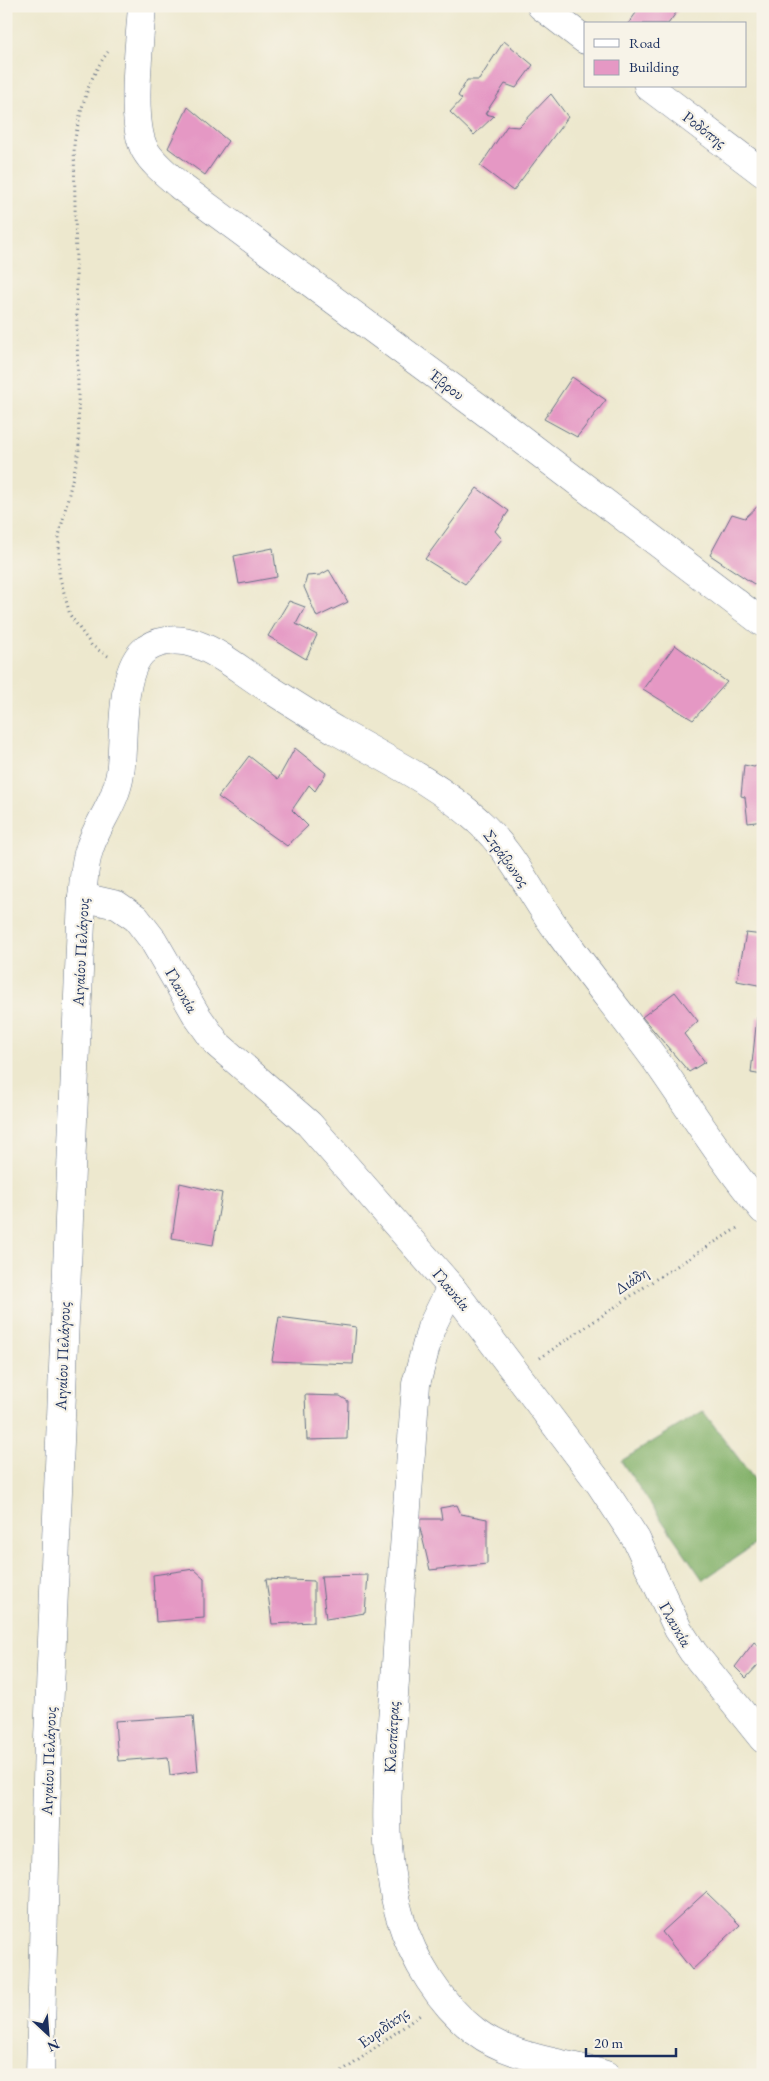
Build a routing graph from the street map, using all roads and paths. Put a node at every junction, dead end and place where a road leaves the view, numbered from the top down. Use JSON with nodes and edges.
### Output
{"nodes":[{"id":1,"x":142,"y":6,"type":"edge"},
{"id":2,"x":541,"y":6,"type":"edge"},
{"id":3,"x":584,"y":39,"type":"edge"},
{"id":4,"x":112,"y":46,"type":"dead end"},
{"id":5,"x":651,"y":88,"type":"edge"},
{"id":6,"x":763,"y":173,"type":"edge"},
{"id":7,"x":763,"y":623,"type":"edge"},
{"id":8,"x":138,"y":661,"type":"junction"},
{"id":9,"x":82,"y":897,"type":"junction"},
{"id":10,"x":754,"y":1216,"type":"edge"},
{"id":11,"x":451,"y":1287,"type":"junction"},
{"id":12,"x":517,"y":1374,"type":"junction"},
{"id":13,"x":763,"y":1739,"type":"edge"},
{"id":14,"x":442,"y":1999,"type":"junction"},
{"id":15,"x":40,"y":2075,"type":"edge"},
{"id":16,"x":338,"y":2075,"type":"edge"},
{"id":17,"x":606,"y":2075,"type":"edge"}],
"edges":[{"from":1,"to":7,"type":"street","name":"Έβρου"},
{"from":2,"to":3,"type":"street"},
{"from":4,"to":8,"type":"path"},
{"from":5,"to":6,"type":"street","name":"Ροδόπης"},
{"from":8,"to":9,"type":"street","name":"Αιγαίου Πελάγους"},
{"from":8,"to":10,"type":"street","name":"Στράβωνος"},
{"from":9,"to":11,"type":"street","name":"Γλαυκία"},
{"from":9,"to":15,"type":"street","name":"Αιγαίου Πελάγους"},
{"from":10,"to":12,"type":"path","name":"Διάδη"},
{"from":11,"to":12,"type":"street","name":"Γλαυκία"},
{"from":11,"to":14,"type":"street","name":"Κλεοπάτρας"},
{"from":12,"to":13,"type":"street","name":"Γλαυκία"},
{"from":14,"to":16,"type":"path","name":"Ευριδίκης"},
{"from":14,"to":17,"type":"street","name":"Κλεοπάτρας"}]}
